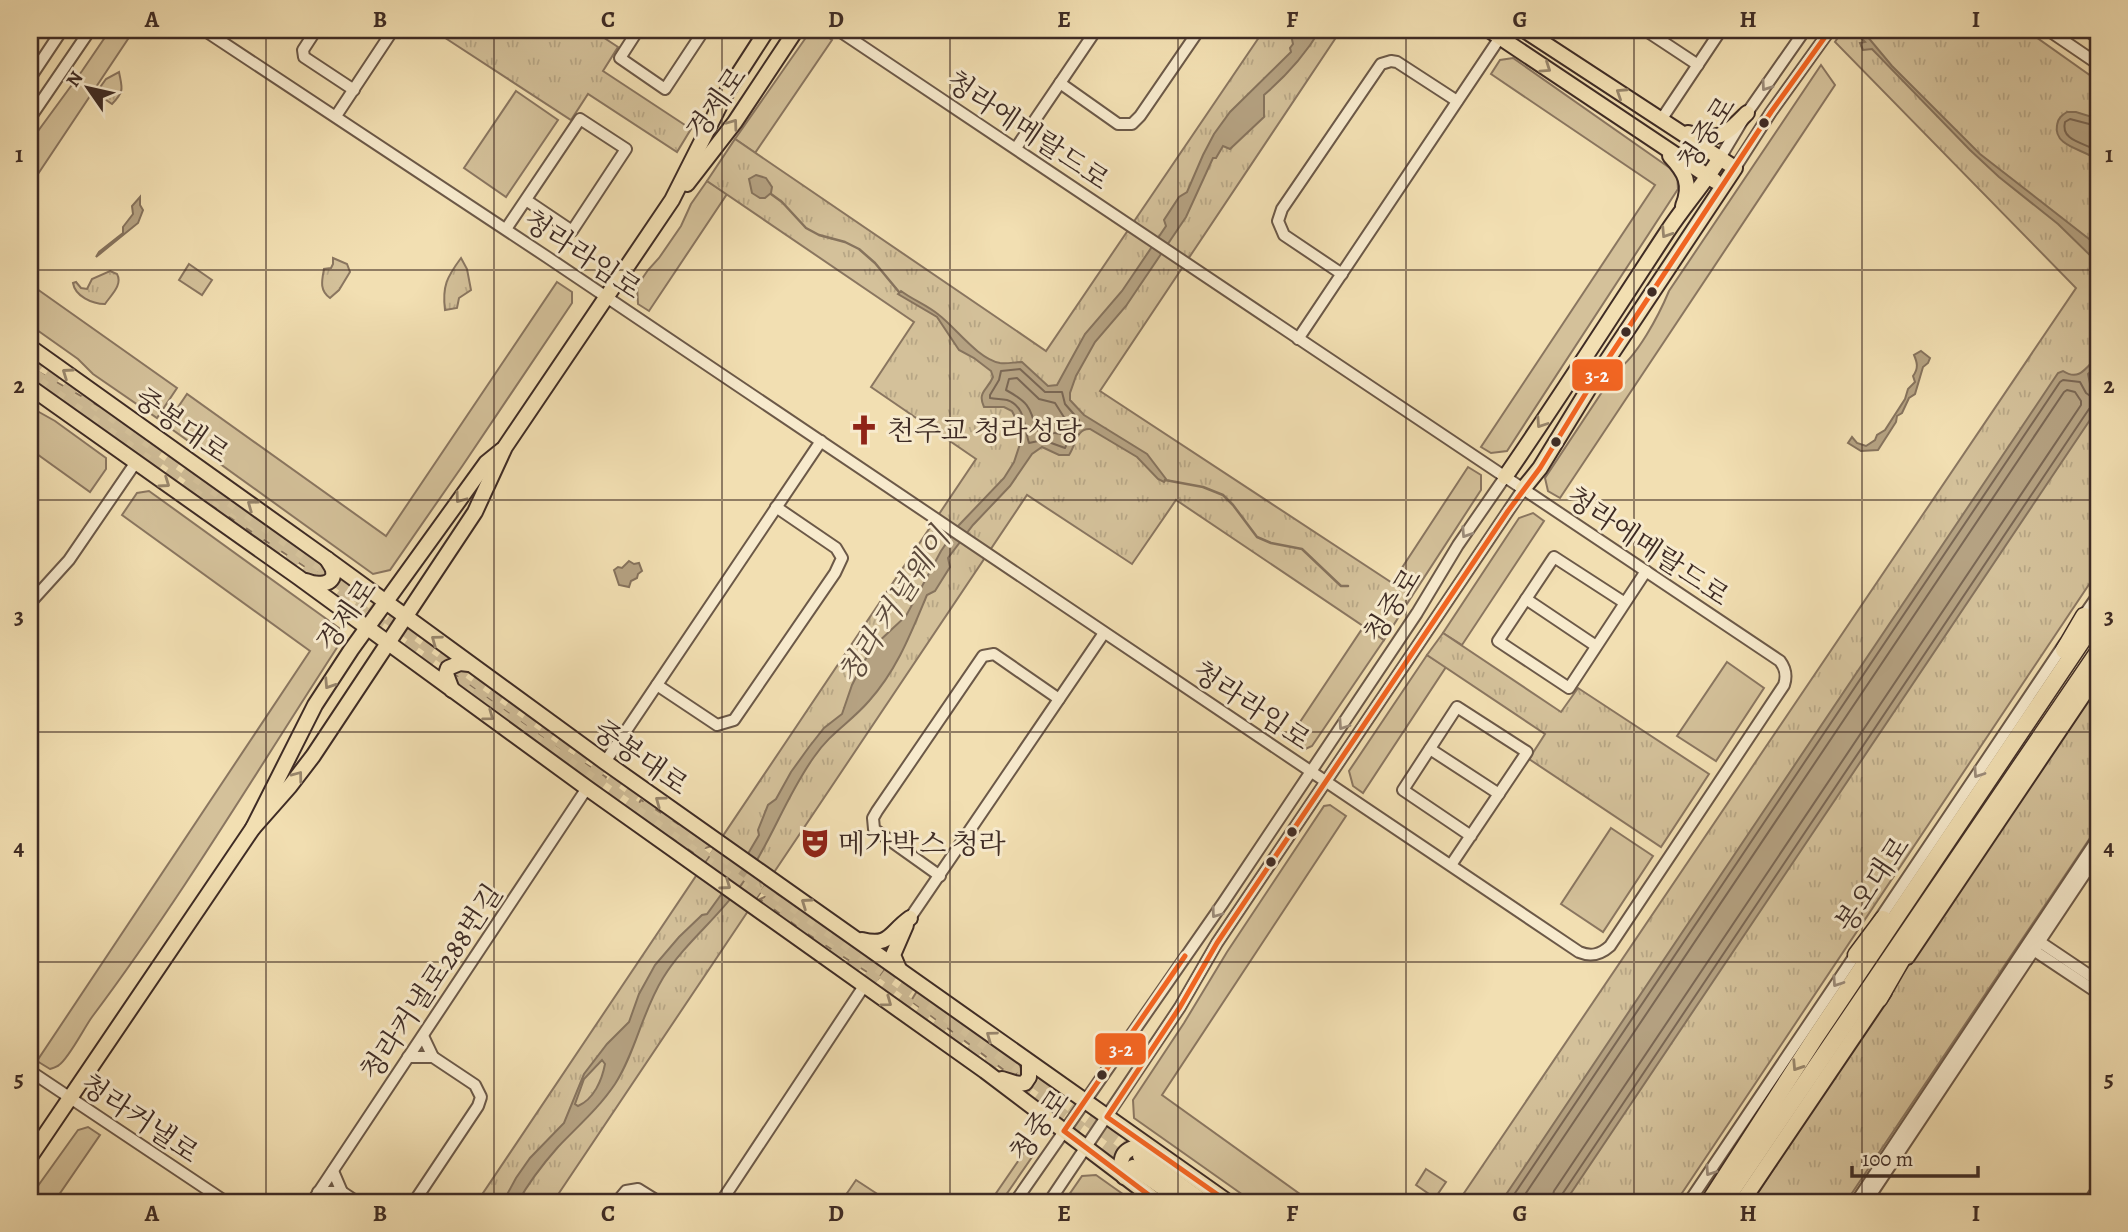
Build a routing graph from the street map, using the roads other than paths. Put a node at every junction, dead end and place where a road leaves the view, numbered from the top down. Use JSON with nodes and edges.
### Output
{"nodes":[{"id":1,"x":62,"y":30,"type":"edge"},
{"id":2,"x":90,"y":30,"type":"edge"},
{"id":3,"x":204,"y":30,"type":"edge"},
{"id":4,"x":316,"y":30,"type":"edge"},
{"id":5,"x":393,"y":30,"type":"edge"},
{"id":6,"x":638,"y":30,"type":"edge"},
{"id":7,"x":704,"y":30,"type":"edge"},
{"id":8,"x":767,"y":30,"type":"edge"},
{"id":9,"x":796,"y":30,"type":"edge"},
{"id":10,"x":838,"y":30,"type":"edge"},
{"id":11,"x":1096,"y":30,"type":"edge"},
{"id":12,"x":1199,"y":30,"type":"edge"},
{"id":13,"x":1524,"y":30,"type":"edge"},
{"id":14,"x":1645,"y":30,"type":"edge"},
{"id":15,"x":1721,"y":30,"type":"edge"},
{"id":16,"x":1805,"y":30,"type":"edge"},
{"id":17,"x":2048,"y":30,"type":"edge"},
{"id":18,"x":2087,"y":30,"type":"edge"},
{"id":19,"x":1830,"y":31,"type":"edge"},
{"id":20,"x":1498,"y":32,"type":"edge"},
{"id":21,"x":2098,"y":38,"type":"edge"},
{"id":22,"x":2098,"y":64,"type":"edge"},
{"id":23,"x":1698,"y":65,"type":"junction"},
{"id":24,"x":30,"y":78,"type":"edge"},
{"id":25,"x":1060,"y":83,"type":"junction"},
{"id":26,"x":354,"y":90,"type":"junction"},
{"id":27,"x":1457,"y":102,"type":"junction"},
{"id":28,"x":1747,"y":113,"type":"junction"},
{"id":29,"x":337,"y":116,"type":"junction"},
{"id":30,"x":30,"y":118,"type":"edge"},
{"id":31,"x":1661,"y":120,"type":"junction"},
{"id":32,"x":1678,"y":130,"type":"junction"},
{"id":33,"x":1664,"y":146,"type":"junction"},
{"id":34,"x":1016,"y":148,"type":"junction"},
{"id":35,"x":1720,"y":158,"type":"junction"},
{"id":36,"x":1735,"y":168,"type":"junction"},
{"id":37,"x":1708,"y":176,"type":"junction"},
{"id":38,"x":1723,"y":186,"type":"junction"},
{"id":39,"x":526,"y":200,"type":"junction"},
{"id":40,"x":672,"y":200,"type":"junction"},
{"id":41,"x":1681,"y":210,"type":"junction"},
{"id":42,"x":506,"y":229,"type":"junction"},
{"id":43,"x":1342,"y":274,"type":"junction"},
{"id":44,"x":606,"y":297,"type":"junction"},
{"id":45,"x":1298,"y":339,"type":"junction"},
{"id":46,"x":30,"y":348,"type":"edge"},
{"id":47,"x":30,"y":387,"type":"edge"},
{"id":48,"x":821,"y":441,"type":"junction"},
{"id":49,"x":505,"y":447,"type":"junction"},
{"id":50,"x":136,"y":462,"type":"junction"},
{"id":51,"x":1505,"y":477,"type":"junction"},
{"id":52,"x":1523,"y":489,"type":"junction"},
{"id":53,"x":776,"y":507,"type":"junction"},
{"id":54,"x":327,"y":559,"type":"junction"},
{"id":55,"x":1646,"y":571,"type":"junction"},
{"id":56,"x":298,"y":577,"type":"junction"},
{"id":57,"x":2098,"y":594,"type":"edge"},
{"id":58,"x":1526,"y":599,"type":"junction"},
{"id":59,"x":385,"y":601,"type":"junction"},
{"id":60,"x":30,"y":603,"type":"edge"},
{"id":61,"x":1625,"y":603,"type":"junction"},
{"id":62,"x":405,"y":617,"type":"junction"},
{"id":63,"x":2091,"y":617,"type":"edge"},
{"id":64,"x":366,"y":627,"type":"junction"},
{"id":65,"x":1104,"y":633,"type":"junction"},
{"id":66,"x":387,"y":643,"type":"junction"},
{"id":67,"x":1597,"y":646,"type":"junction"},
{"id":68,"x":2098,"y":652,"type":"edge"},
{"id":69,"x":469,"y":664,"type":"junction"},
{"id":70,"x":2098,"y":670,"type":"edge"},
{"id":71,"x":657,"y":685,"type":"junction"},
{"id":72,"x":452,"y":690,"type":"junction"},
{"id":73,"x":1059,"y":699,"type":"junction"},
{"id":74,"x":1430,"y":749,"type":"junction"},
{"id":75,"x":605,"y":762,"type":"junction"},
{"id":76,"x":1311,"y":772,"type":"junction"},
{"id":77,"x":1326,"y":782,"type":"junction"},
{"id":78,"x":2007,"y":784,"type":"junction"},
{"id":79,"x":587,"y":788,"type":"junction"},
{"id":80,"x":1499,"y":794,"type":"junction"},
{"id":81,"x":1970,"y":807,"type":"junction"},
{"id":82,"x":1984,"y":818,"type":"junction"},
{"id":83,"x":253,"y":828,"type":"junction"},
{"id":84,"x":1471,"y":836,"type":"junction"},
{"id":85,"x":2098,"y":838,"type":"edge"},
{"id":86,"x":2098,"y":854,"type":"edge"},
{"id":87,"x":1451,"y":865,"type":"junction"},
{"id":88,"x":940,"y":876,"type":"junction"},
{"id":89,"x":910,"y":918,"type":"junction"},
{"id":90,"x":857,"y":939,"type":"junction"},
{"id":91,"x":2033,"y":944,"type":"junction"},
{"id":92,"x":1595,"y":955,"type":"joint"},
{"id":93,"x":1856,"y":955,"type":"junction"},
{"id":94,"x":899,"y":969,"type":"junction"},
{"id":95,"x":2098,"y":981,"type":"edge"},
{"id":96,"x":864,"y":985,"type":"junction"},
{"id":97,"x":2098,"y":993,"type":"edge"},
{"id":98,"x":1879,"y":999,"type":"junction"},
{"id":99,"x":423,"y":1036,"type":"junction"},
{"id":100,"x":408,"y":1057,"type":"junction"},
{"id":101,"x":433,"y":1057,"type":"junction"},
{"id":102,"x":1029,"y":1063,"type":"junction"},
{"id":103,"x":30,"y":1071,"type":"edge"},
{"id":104,"x":985,"y":1072,"type":"junction"},
{"id":105,"x":70,"y":1098,"type":"junction"},
{"id":106,"x":1084,"y":1102,"type":"junction"},
{"id":107,"x":1107,"y":1117,"type":"junction"},
{"id":108,"x":1064,"y":1131,"type":"junction"},
{"id":109,"x":1086,"y":1149,"type":"junction"},
{"id":110,"x":30,"y":1157,"type":"edge"},
{"id":111,"x":1136,"y":1161,"type":"junction"},
{"id":112,"x":333,"y":1171,"type":"junction"},
{"id":113,"x":2098,"y":1188,"type":"edge"},
{"id":114,"x":342,"y":1192,"type":"junction"},
{"id":115,"x":315,"y":1197,"type":"edge"},
{"id":116,"x":226,"y":1202,"type":"edge"},
{"id":117,"x":357,"y":1202,"type":"edge"},
{"id":118,"x":414,"y":1202,"type":"edge"},
{"id":119,"x":617,"y":1202,"type":"edge"},
{"id":120,"x":659,"y":1202,"type":"edge"},
{"id":121,"x":721,"y":1202,"type":"edge"},
{"id":122,"x":1015,"y":1202,"type":"edge"},
{"id":123,"x":1049,"y":1202,"type":"edge"},
{"id":124,"x":1158,"y":1202,"type":"edge"},
{"id":125,"x":1183,"y":1202,"type":"edge"},
{"id":126,"x":1204,"y":1202,"type":"edge"},
{"id":127,"x":1228,"y":1202,"type":"edge"},
{"id":128,"x":1689,"y":1202,"type":"edge"},
{"id":129,"x":1709,"y":1202,"type":"edge"},
{"id":130,"x":1724,"y":1202,"type":"edge"},
{"id":131,"x":1742,"y":1202,"type":"edge"},
{"id":132,"x":1856,"y":1202,"type":"edge"},
{"id":133,"x":1866,"y":1202,"type":"edge"},
{"id":134,"x":2089,"y":1202,"type":"edge"}],
"edges":[{"from":1,"to":24,"type":"street"},
{"from":2,"to":30,"type":"street"},
{"from":3,"to":29,"type":"street","name":"청라라임로"},
{"from":4,"to":26,"type":"street"},
{"from":5,"to":26,"type":"street"},
{"from":6,"to":7,"type":"street"},
{"from":8,"to":40,"type":"main road","name":"경제로"},
{"from":40,"to":9,"type":"main road","name":"경제로","one_way":true},
{"from":10,"to":34,"type":"street","name":"청라에메랄드로"},
{"from":11,"to":25,"type":"street"},
{"from":12,"to":25,"type":"street"},
{"from":31,"to":13,"type":"main road","one_way":true},
{"from":14,"to":23,"type":"street"},
{"from":15,"to":23,"type":"street"},
{"from":16,"to":28,"type":"street","name":"청중로","one_way":true},
{"from":17,"to":22,"type":"street"},
{"from":18,"to":21,"type":"street"},
{"from":19,"to":36,"type":"street"},
{"from":20,"to":27,"type":"street"},
{"from":20,"to":33,"type":"main road","one_way":true},
{"from":23,"to":31,"type":"street"},
{"from":25,"to":34,"type":"street"},
{"from":26,"to":29,"type":"street"},
{"from":27,"to":43,"type":"street"},
{"from":27,"to":43,"type":"street"},
{"from":28,"to":32,"type":"main road"},
{"from":28,"to":35,"type":"street","name":"청중로"},
{"from":29,"to":42,"type":"street","name":"청라라임로"},
{"from":31,"to":32,"type":"main road"},
{"from":32,"to":35,"type":"main road"},
{"from":33,"to":37,"type":"main road"},
{"from":33,"to":41,"type":"main road"},
{"from":34,"to":45,"type":"street","name":"청라에메랄드로"},
{"from":35,"to":36,"type":"main road"},
{"from":35,"to":37,"type":"main road","name":"청중로"},
{"from":36,"to":38,"type":"main road","name":"청중로"},
{"from":37,"to":38,"type":"main road"},
{"from":37,"to":41,"type":"main road","name":"청중로"},
{"from":38,"to":52,"type":"main road","name":"청중로"},
{"from":39,"to":39,"type":"street"},
{"from":39,"to":42,"type":"street"},
{"from":40,"to":44,"type":"main road","name":"경제로"},
{"from":41,"to":51,"type":"main road","name":"청중로","one_way":true},
{"from":42,"to":44,"type":"street","name":"청라라임로"},
{"from":43,"to":45,"type":"street"},
{"from":44,"to":48,"type":"street","name":"청라라임로"},
{"from":44,"to":49,"type":"main road","name":"경제로"},
{"from":45,"to":51,"type":"street","name":"청라에메랄드로"},
{"from":54,"to":46,"type":"main road","name":"중봉대로","one_way":true},
{"from":47,"to":50,"type":"main road","name":"중봉대로"},
{"from":48,"to":53,"type":"street"},
{"from":48,"to":65,"type":"street","name":"청라라임로"},
{"from":49,"to":59,"type":"main road","name":"경제로","one_way":true},
{"from":49,"to":62,"type":"main road","name":"경제로"},
{"from":50,"to":56,"type":"main road","name":"중봉대로","one_way":true},
{"from":50,"to":60,"type":"street"},
{"from":51,"to":52,"type":"street","name":"청라에메랄드로"},
{"from":51,"to":76,"type":"street","name":"청중로","one_way":true},
{"from":52,"to":55,"type":"street","name":"청라에메랄드로"},
{"from":52,"to":77,"type":"street","name":"청중로"},
{"from":53,"to":71,"type":"street"},
{"from":53,"to":71,"type":"street"},
{"from":54,"to":56,"type":"main road"},
{"from":54,"to":59,"type":"main road","name":"중봉대로"},
{"from":55,"to":61,"type":"street"},
{"from":55,"to":92,"type":"street","name":"청라에메랄드로"},
{"from":56,"to":64,"type":"main road","name":"중봉대로"},
{"from":57,"to":63,"type":"street","name":"봉오대로"},
{"from":58,"to":61,"type":"street"},
{"from":58,"to":67,"type":"street"},
{"from":58,"to":67,"type":"street"},
{"from":59,"to":62,"type":"main road","name":"중봉대로"},
{"from":59,"to":64,"type":"main road","name":"경제로"},
{"from":61,"to":67,"type":"street"},
{"from":62,"to":66,"type":"main road","name":"경제로"},
{"from":69,"to":62,"type":"main road","name":"중봉대로","one_way":true},
{"from":63,"to":81,"type":"highway","name":"봉오대로"},
{"from":63,"to":93,"type":"street","name":"봉오대로","one_way":true},
{"from":64,"to":66,"type":"main road","name":"중봉대로"},
{"from":64,"to":83,"type":"main road","name":"경제로","one_way":true},
{"from":65,"to":73,"type":"street"},
{"from":65,"to":76,"type":"street","name":"청라라임로"},
{"from":66,"to":72,"type":"main road","name":"중봉대로"},
{"from":83,"to":66,"type":"main road","name":"경제로","one_way":true},
{"from":68,"to":78,"type":"highway","name":"봉오대로"},
{"from":69,"to":72,"type":"main road"},
{"from":69,"to":75,"type":"main road","name":"중봉대로"},
{"from":70,"to":78,"type":"highway"},
{"from":70,"to":98,"type":"main road"},
{"from":71,"to":75,"type":"street"},
{"from":72,"to":79,"type":"main road","name":"중봉대로","one_way":true},
{"from":73,"to":88,"type":"street"},
{"from":73,"to":88,"type":"street"},
{"from":74,"to":80,"type":"street"},
{"from":74,"to":80,"type":"street"},
{"from":74,"to":84,"type":"street"},
{"from":90,"to":75,"type":"main road","name":"중봉대로","one_way":true},
{"from":76,"to":77,"type":"street","name":"청라라임로"},
{"from":76,"to":106,"type":"street","name":"청중로","one_way":true},
{"from":77,"to":87,"type":"street","name":"청라라임로"},
{"from":77,"to":107,"type":"street","name":"청중로"},
{"from":78,"to":82,"type":"highway","name":"봉오대로"},
{"from":79,"to":96,"type":"main road","name":"중봉대로","one_way":true},
{"from":79,"to":99,"type":"street","name":"청라커낼로288번길"},
{"from":80,"to":84,"type":"street"},
{"from":81,"to":93,"type":"highway"},
{"from":81,"to":129,"type":"highway","name":"봉오대로","one_way":true},
{"from":82,"to":98,"type":"highway"},
{"from":82,"to":130,"type":"highway","name":"봉오대로"},
{"from":83,"to":105,"type":"main road","name":"경제로"},
{"from":84,"to":87,"type":"street"},
{"from":85,"to":91,"type":"street"},
{"from":86,"to":91,"type":"street"},
{"from":87,"to":92,"type":"street","name":"청라라임로"},
{"from":88,"to":89,"type":"street"},
{"from":89,"to":90,"type":"main road"},
{"from":89,"to":94,"type":"main road"},
{"from":90,"to":94,"type":"main road","name":"중봉대로"},
{"from":91,"to":95,"type":"street"},
{"from":91,"to":97,"type":"street"},
{"from":91,"to":132,"type":"street"},
{"from":91,"to":133,"type":"street"},
{"from":93,"to":128,"type":"street","name":"봉오대로","one_way":true},
{"from":102,"to":94,"type":"main road","name":"중봉대로","one_way":true},
{"from":96,"to":104,"type":"main road","name":"중봉대로","one_way":true},
{"from":96,"to":121,"type":"street"},
{"from":98,"to":131,"type":"main road"},
{"from":99,"to":100,"type":"street","name":"청라커낼로288번길"},
{"from":99,"to":101,"type":"street"},
{"from":100,"to":101,"type":"street"},
{"from":100,"to":112,"type":"street","name":"청라커낼로288번길"},
{"from":101,"to":118,"type":"street","name":"청라커낼로288번길"},
{"from":102,"to":104,"type":"main road"},
{"from":102,"to":106,"type":"main road","name":"중봉대로"},
{"from":103,"to":105,"type":"street","name":"청라커낼로"},
{"from":104,"to":108,"type":"main road","name":"중봉대로"},
{"from":105,"to":110,"type":"main road","name":"경제로"},
{"from":105,"to":116,"type":"street","name":"청라커낼로"},
{"from":106,"to":107,"type":"main road","name":"중봉대로"},
{"from":106,"to":108,"type":"street","name":"청중로"},
{"from":107,"to":109,"type":"street","name":"청중로"},
{"from":107,"to":111,"type":"main road","name":"중봉대로"},
{"from":108,"to":109,"type":"main road","name":"중봉대로"},
{"from":108,"to":122,"type":"street","name":"청중로"},
{"from":109,"to":111,"type":"main road","name":"중봉대로"},
{"from":109,"to":123,"type":"street","name":"청중로"},
{"from":111,"to":124,"type":"main road","name":"중봉대로"},
{"from":111,"to":125,"type":"main road","name":"중봉대로"},
{"from":111,"to":126,"type":"main road","name":"중봉대로"},
{"from":111,"to":127,"type":"main road","name":"중봉대로"},
{"from":112,"to":114,"type":"street"},
{"from":112,"to":115,"type":"street","name":"청라커낼로288번길"},
{"from":113,"to":134,"type":"street"},
{"from":114,"to":115,"type":"street"},
{"from":114,"to":117,"type":"street"},
{"from":119,"to":120,"type":"street"}]}
